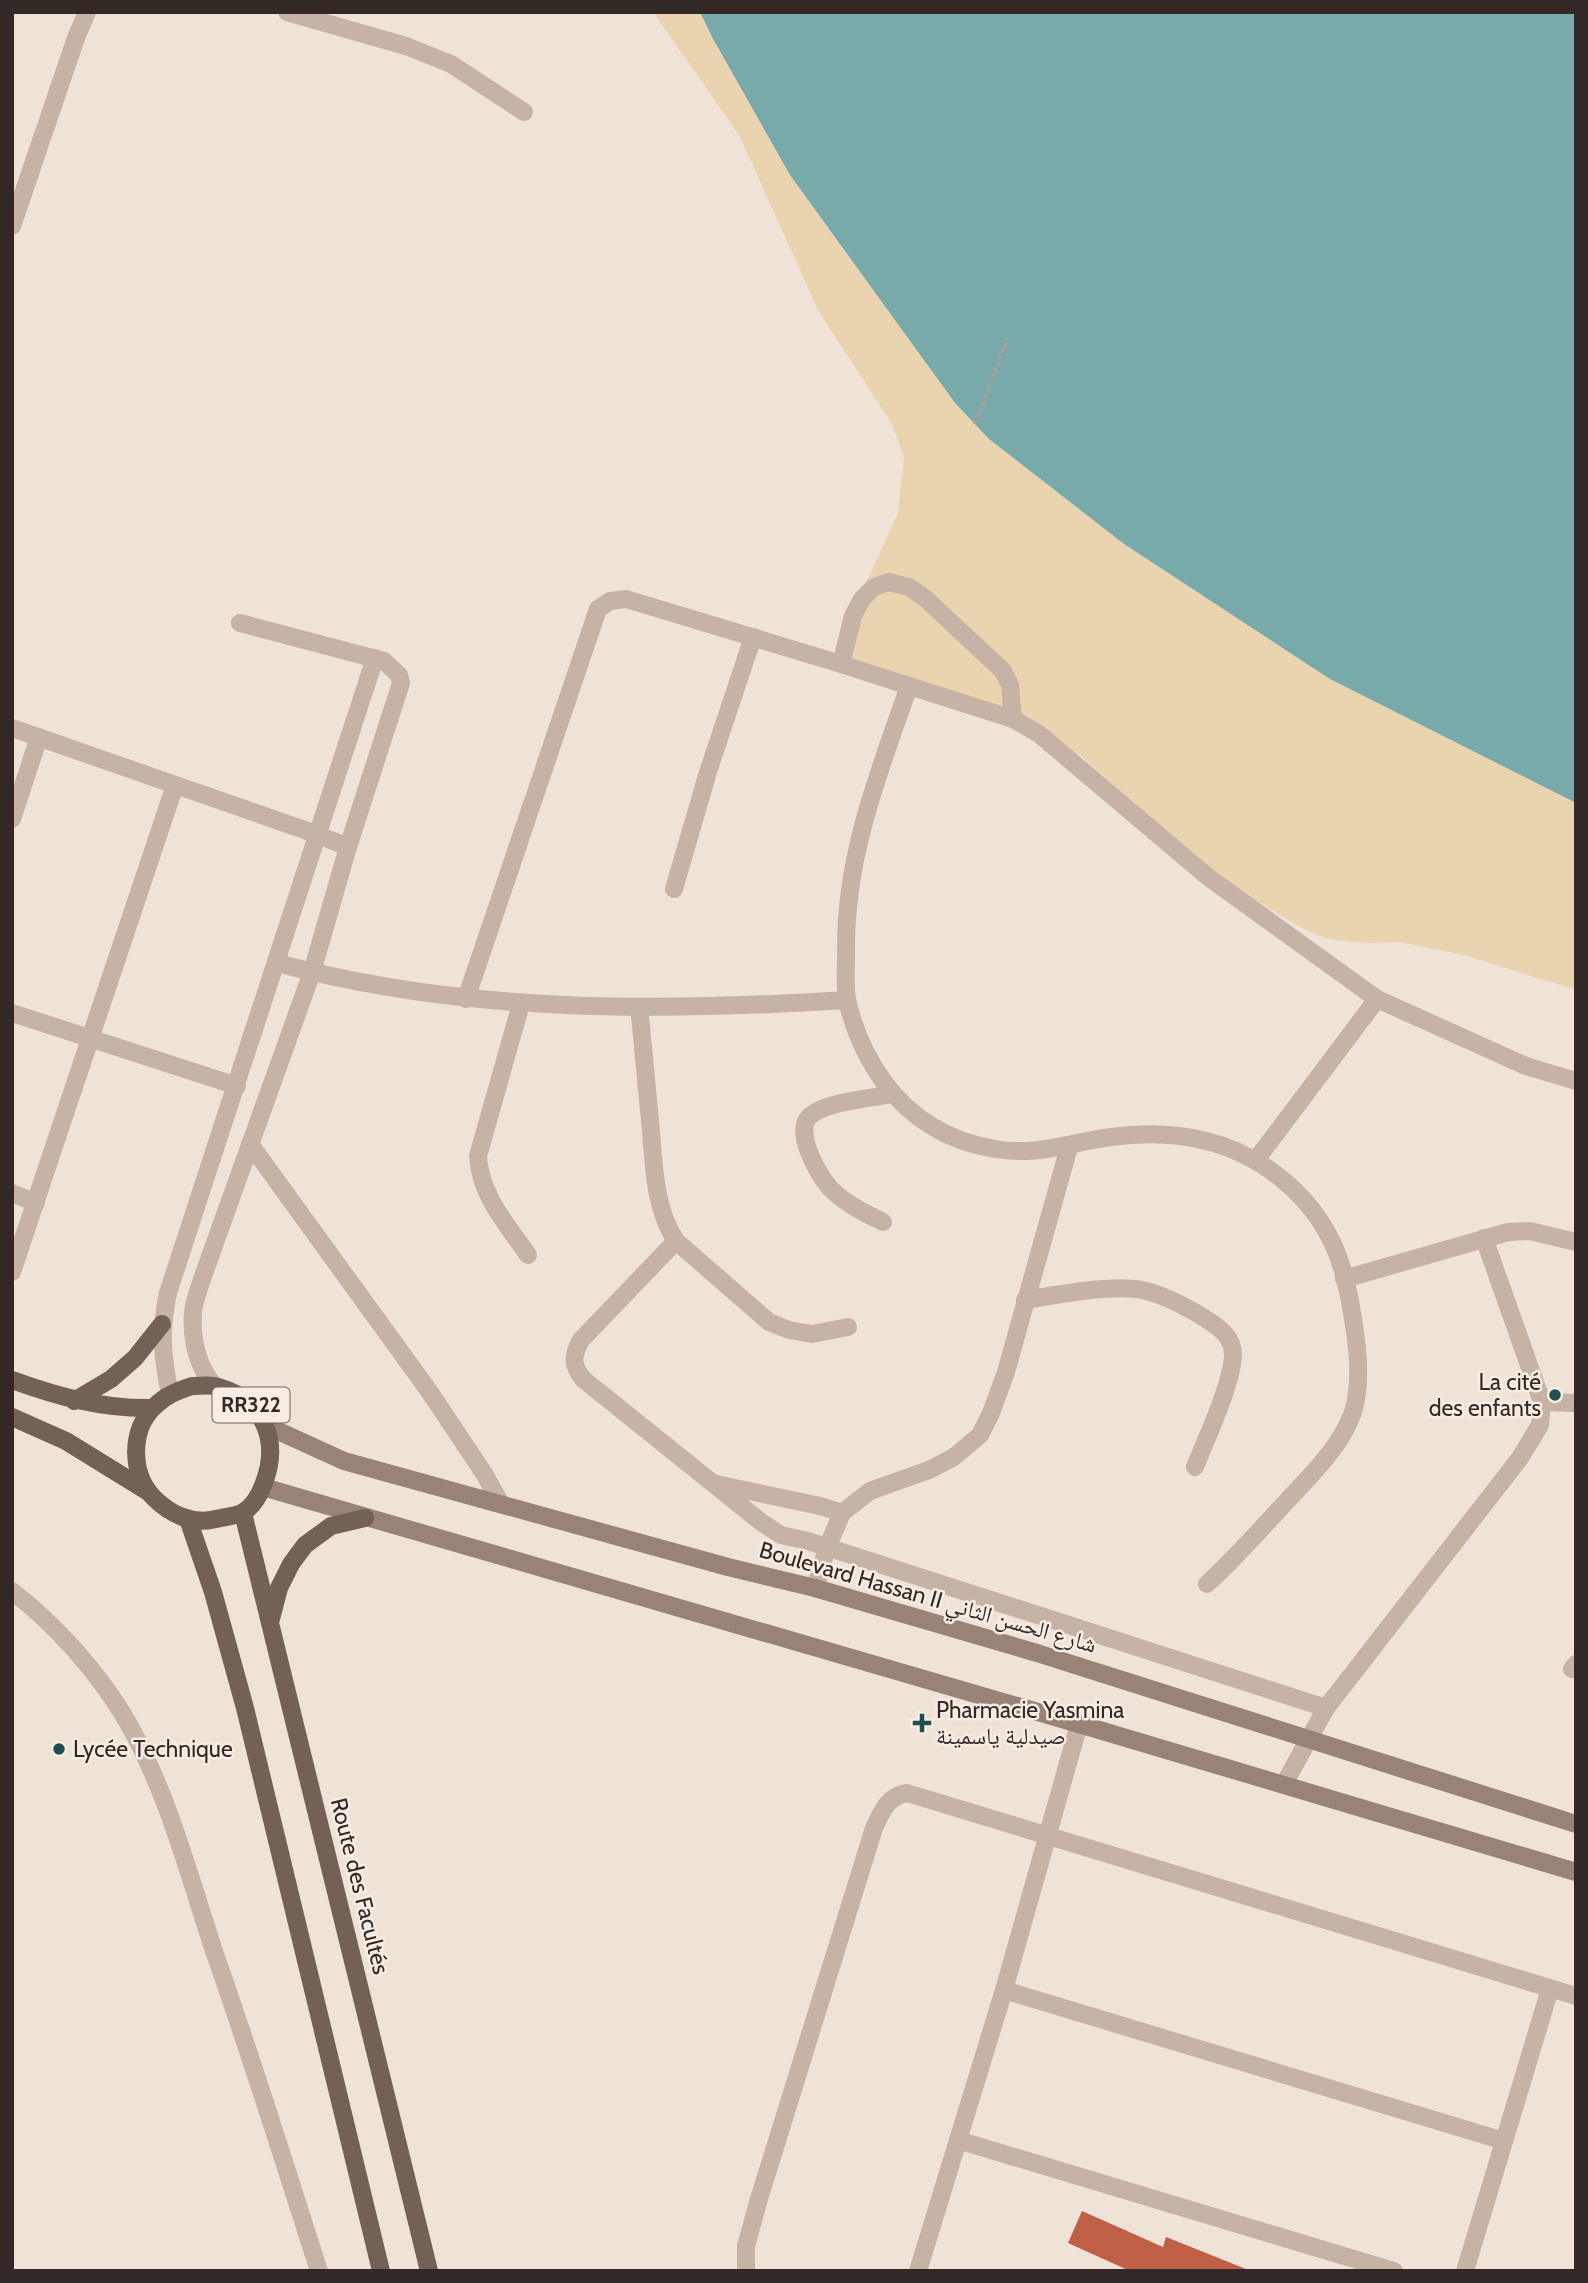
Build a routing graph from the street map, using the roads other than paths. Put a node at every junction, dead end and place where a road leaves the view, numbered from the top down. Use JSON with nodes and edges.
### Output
{"nodes":[{"id":1,"x":88,"y":12,"type":"edge"},
{"id":2,"x":286,"y":12,"type":"edge"},
{"id":3,"x":524,"y":112,"type":"dead end"},
{"id":4,"x":12,"y":226,"type":"edge"},
{"id":5,"x":240,"y":623,"type":"dead end"},
{"id":6,"x":753,"y":637,"type":"junction"},
{"id":7,"x":375,"y":658,"type":"junction"},
{"id":8,"x":841,"y":664,"type":"junction"},
{"id":9,"x":909,"y":687,"type":"junction"},
{"id":10,"x":1013,"y":719,"type":"junction"},
{"id":11,"x":12,"y":728,"type":"edge"},
{"id":12,"x":39,"y":737,"type":"junction"},
{"id":13,"x":175,"y":785,"type":"junction"},
{"id":14,"x":12,"y":819,"type":"edge"},
{"id":15,"x":316,"y":834,"type":"junction"},
{"id":16,"x":348,"y":847,"type":"junction"},
{"id":17,"x":674,"y":889,"type":"dead end"},
{"id":18,"x":277,"y":963,"type":"junction"},
{"id":19,"x":312,"y":972,"type":"junction"},
{"id":20,"x":466,"y":999,"type":"junction"},
{"id":21,"x":1377,"y":999,"type":"junction"},
{"id":22,"x":847,"y":1000,"type":"junction"},
{"id":23,"x":521,"y":1004,"type":"junction"},
{"id":24,"x":639,"y":1007,"type":"junction"},
{"id":25,"x":12,"y":1013,"type":"edge"},
{"id":26,"x":91,"y":1038,"type":"junction"},
{"id":27,"x":1576,"y":1081,"type":"edge"},
{"id":28,"x":237,"y":1086,"type":"junction"},
{"id":29,"x":892,"y":1094,"type":"junction"},
{"id":30,"x":250,"y":1144,"type":"junction"},
{"id":31,"x":1069,"y":1147,"type":"junction"},
{"id":32,"x":1256,"y":1160,"type":"junction"},
{"id":33,"x":12,"y":1193,"type":"edge"},
{"id":34,"x":36,"y":1203,"type":"junction"},
{"id":35,"x":883,"y":1222,"type":"dead end"},
{"id":36,"x":1484,"y":1238,"type":"junction"},
{"id":37,"x":676,"y":1241,"type":"junction"},
{"id":38,"x":1576,"y":1242,"type":"edge"},
{"id":39,"x":528,"y":1255,"type":"dead end"},
{"id":40,"x":12,"y":1272,"type":"edge"},
{"id":41,"x":1344,"y":1279,"type":"junction"},
{"id":42,"x":1025,"y":1300,"type":"junction"},
{"id":43,"x":162,"y":1324,"type":"junction"},
{"id":44,"x":848,"y":1327,"type":"dead end"},
{"id":45,"x":12,"y":1380,"type":"edge"},
{"id":46,"x":215,"y":1386,"type":"junction"},
{"id":47,"x":170,"y":1394,"type":"junction"},
{"id":48,"x":74,"y":1401,"type":"junction"},
{"id":49,"x":1542,"y":1402,"type":"junction"},
{"id":50,"x":1576,"y":1403,"type":"edge"},
{"id":51,"x":152,"y":1408,"type":"junction"},
{"id":52,"x":12,"y":1417,"type":"edge"},
{"id":53,"x":265,"y":1425,"type":"junction"},
{"id":54,"x":1195,"y":1467,"type":"dead end"},
{"id":55,"x":712,"y":1483,"type":"junction"},
{"id":56,"x":263,"y":1486,"type":"junction"},
{"id":57,"x":148,"y":1492,"type":"junction"},
{"id":58,"x":502,"y":1504,"type":"junction"},
{"id":59,"x":243,"y":1513,"type":"junction"},
{"id":60,"x":842,"y":1513,"type":"junction"},
{"id":61,"x":365,"y":1518,"type":"junction"},
{"id":62,"x":188,"y":1519,"type":"junction"},
{"id":63,"x":827,"y":1548,"type":"junction"},
{"id":64,"x":1208,"y":1584,"type":"dead end"},
{"id":65,"x":815,"y":1588,"type":"junction"},
{"id":66,"x":12,"y":1591,"type":"edge"},
{"id":67,"x":271,"y":1622,"type":"junction"},
{"id":68,"x":1326,"y":1708,"type":"junction"},
{"id":69,"x":1079,"y":1724,"type":"junction"},
{"id":70,"x":1309,"y":1739,"type":"junction"},
{"id":71,"x":1284,"y":1784,"type":"junction"},
{"id":72,"x":1576,"y":1824,"type":"edge"},
{"id":73,"x":1049,"y":1834,"type":"junction"},
{"id":74,"x":1576,"y":1872,"type":"edge"},
{"id":75,"x":1550,"y":1989,"type":"junction"},
{"id":76,"x":1004,"y":1990,"type":"junction"},
{"id":77,"x":1576,"y":1996,"type":"edge"},
{"id":78,"x":958,"y":2140,"type":"junction"},
{"id":79,"x":1504,"y":2141,"type":"junction"},
{"id":80,"x":319,"y":2271,"type":"edge"},
{"id":81,"x":381,"y":2271,"type":"edge"},
{"id":82,"x":429,"y":2271,"type":"edge"},
{"id":83,"x":746,"y":2271,"type":"edge"},
{"id":84,"x":918,"y":2271,"type":"edge"},
{"id":85,"x":1394,"y":2271,"type":"edge"},
{"id":86,"x":1465,"y":2271,"type":"edge"}],
"edges":[{"from":1,"to":4,"type":"street"},
{"from":2,"to":3,"type":"street"},
{"from":5,"to":7,"type":"street"},
{"from":6,"to":8,"type":"street"},
{"from":6,"to":17,"type":"street"},
{"from":6,"to":20,"type":"street"},
{"from":7,"to":15,"type":"street"},
{"from":7,"to":16,"type":"street"},
{"from":8,"to":9,"type":"street"},
{"from":8,"to":10,"type":"street"},
{"from":9,"to":10,"type":"street"},
{"from":9,"to":22,"type":"street"},
{"from":10,"to":21,"type":"street"},
{"from":11,"to":12,"type":"street"},
{"from":12,"to":13,"type":"street"},
{"from":12,"to":14,"type":"street"},
{"from":13,"to":15,"type":"street"},
{"from":13,"to":26,"type":"street"},
{"from":15,"to":16,"type":"street"},
{"from":15,"to":18,"type":"street"},
{"from":16,"to":19,"type":"street"},
{"from":18,"to":19,"type":"street"},
{"from":18,"to":28,"type":"street"},
{"from":19,"to":20,"type":"street"},
{"from":19,"to":30,"type":"street"},
{"from":20,"to":23,"type":"street"},
{"from":21,"to":27,"type":"street"},
{"from":21,"to":32,"type":"street"},
{"from":22,"to":24,"type":"street"},
{"from":22,"to":29,"type":"street"},
{"from":23,"to":24,"type":"street"},
{"from":23,"to":39,"type":"street"},
{"from":24,"to":37,"type":"street"},
{"from":25,"to":26,"type":"street"},
{"from":26,"to":28,"type":"street"},
{"from":26,"to":34,"type":"street"},
{"from":28,"to":43,"type":"street"},
{"from":29,"to":31,"type":"street"},
{"from":29,"to":35,"type":"street"},
{"from":30,"to":46,"type":"street"},
{"from":30,"to":58,"type":"street"},
{"from":31,"to":32,"type":"street"},
{"from":31,"to":42,"type":"street"},
{"from":32,"to":41,"type":"street"},
{"from":33,"to":34,"type":"street"},
{"from":34,"to":40,"type":"street"},
{"from":36,"to":38,"type":"street"},
{"from":36,"to":41,"type":"street"},
{"from":36,"to":49,"type":"street"},
{"from":37,"to":44,"type":"street"},
{"from":37,"to":55,"type":"street"},
{"from":41,"to":64,"type":"street"},
{"from":42,"to":54,"type":"street"},
{"from":42,"to":60,"type":"street"},
{"from":43,"to":47,"type":"street"},
{"from":43,"to":48,"type":"main road"},
{"from":45,"to":48,"type":"main road"},
{"from":46,"to":47,"type":"main road","number":"RR322"},
{"from":46,"to":53,"type":"main road","number":"RR322"},
{"from":47,"to":51,"type":"main road","number":"RR322"},
{"from":48,"to":51,"type":"main road"},
{"from":49,"to":50,"type":"street"},
{"from":49,"to":68,"type":"street"},
{"from":51,"to":57,"type":"main road","number":"RR322"},
{"from":52,"to":57,"type":"main road"},
{"from":53,"to":56,"type":"main road","number":"RR322"},
{"from":53,"to":58,"type":"main road","name":"Boulevard Hassan II شارع الحسن الثاني","number":"RR322"},
{"from":55,"to":60,"type":"street"},
{"from":55,"to":63,"type":"street"},
{"from":56,"to":59,"type":"main road","number":"RR322"},
{"from":56,"to":61,"type":"main road"},
{"from":57,"to":62,"type":"main road"},
{"from":58,"to":65,"type":"main road","name":"Boulevard Hassan II شارع الحسن الثاني","number":"RR322"},
{"from":59,"to":62,"type":"main road"},
{"from":59,"to":67,"type":"main road","name":"Route des Facultés"},
{"from":60,"to":63,"type":"street"},
{"from":61,"to":67,"type":"main road"},
{"from":61,"to":69,"type":"main road"},
{"from":62,"to":81,"type":"main road"},
{"from":63,"to":65,"type":"street"},
{"from":63,"to":68,"type":"street"},
{"from":65,"to":70,"type":"main road","name":"Boulevard Hassan II شارع الحسن الثاني","number":"RR322"},
{"from":66,"to":80,"type":"street"},
{"from":67,"to":82,"type":"main road","name":"Route des Facultés"},
{"from":68,"to":70,"type":"street"},
{"from":69,"to":71,"type":"main road"},
{"from":69,"to":73,"type":"street"},
{"from":70,"to":71,"type":"street"},
{"from":70,"to":72,"type":"main road","name":"Boulevard Hassan II شارع الحسن الثاني","number":"RR322"},
{"from":71,"to":74,"type":"main road"},
{"from":73,"to":75,"type":"street"},
{"from":73,"to":76,"type":"street"},
{"from":73,"to":83,"type":"street"},
{"from":75,"to":77,"type":"street"},
{"from":75,"to":79,"type":"street"},
{"from":76,"to":78,"type":"street"},
{"from":76,"to":79,"type":"street"},
{"from":78,"to":84,"type":"street"},
{"from":78,"to":85,"type":"street"},
{"from":79,"to":86,"type":"street"}]}
